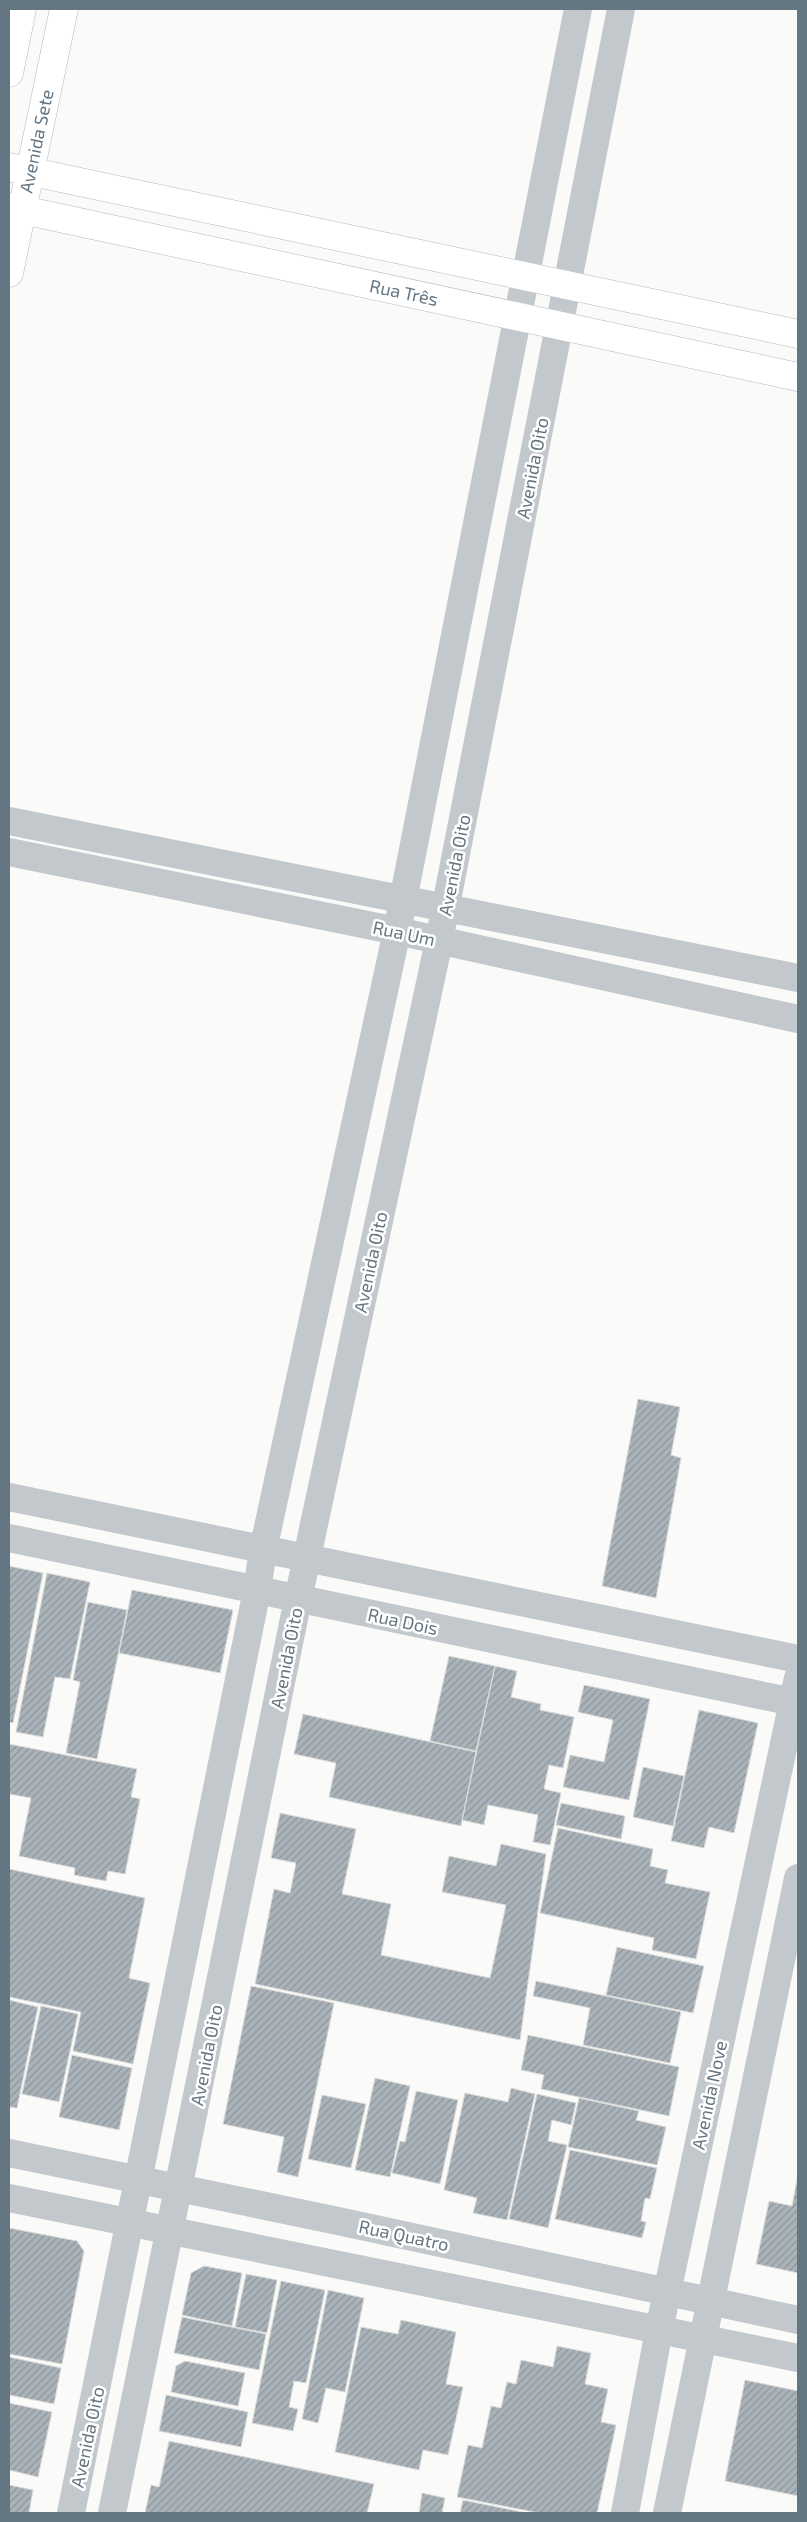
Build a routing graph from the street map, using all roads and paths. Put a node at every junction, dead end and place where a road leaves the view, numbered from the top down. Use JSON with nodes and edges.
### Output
{"nodes":[{"id":1,"x":22,"y":9,"type":"edge"},
{"id":2,"x":64,"y":9,"type":"edge"},
{"id":3,"x":578,"y":9,"type":"edge"},
{"id":4,"x":621,"y":9,"type":"edge"},
{"id":5,"x":9,"y":73,"type":"edge"},
{"id":6,"x":19,"y":170,"type":"edge"},
{"id":7,"x":15,"y":208,"type":"edge"},
{"id":8,"x":9,"y":273,"type":"edge"},
{"id":9,"x":524,"y":276,"type":"junction"},
{"id":10,"x":566,"y":285,"type":"junction"},
{"id":11,"x":518,"y":316,"type":"junction"},
{"id":12,"x":560,"y":325,"type":"junction"},
{"id":13,"x":798,"y":334,"type":"edge"},
{"id":14,"x":798,"y":377,"type":"edge"},
{"id":15,"x":9,"y":822,"type":"edge"},
{"id":16,"x":9,"y":852,"type":"edge"},
{"id":17,"x":402,"y":899,"type":"junction"},
{"id":18,"x":446,"y":908,"type":"junction"},
{"id":19,"x":397,"y":931,"type":"junction"},
{"id":20,"x":439,"y":941,"type":"junction"},
{"id":21,"x":798,"y":978,"type":"edge"},
{"id":22,"x":798,"y":1019,"type":"edge"},
{"id":23,"x":9,"y":1497,"type":"edge"},
{"id":24,"x":9,"y":1538,"type":"edge"},
{"id":25,"x":263,"y":1550,"type":"junction"},
{"id":26,"x":307,"y":1558,"type":"junction"},
{"id":27,"x":257,"y":1590,"type":"junction"},
{"id":28,"x":298,"y":1599,"type":"junction"},
{"id":29,"x":798,"y":1659,"type":"edge"},
{"id":30,"x":797,"y":1694,"type":"edge"},
{"id":31,"x":798,"y":1878,"type":"edge"},
{"id":32,"x":9,"y":2154,"type":"edge"},
{"id":33,"x":138,"y":2180,"type":"junction"},
{"id":34,"x":179,"y":2188,"type":"junction"},
{"id":35,"x":9,"y":2198,"type":"edge"},
{"id":36,"x":131,"y":2224,"type":"junction"},
{"id":37,"x":168,"y":2231,"type":"junction"},
{"id":38,"x":667,"y":2293,"type":"junction"},
{"id":39,"x":710,"y":2301,"type":"junction"},
{"id":40,"x":798,"y":2320,"type":"edge"},
{"id":41,"x":659,"y":2330,"type":"junction"},
{"id":42,"x":702,"y":2339,"type":"junction"},
{"id":43,"x":798,"y":2358,"type":"edge"},
{"id":44,"x":71,"y":2513,"type":"edge"},
{"id":45,"x":112,"y":2513,"type":"edge"},
{"id":46,"x":625,"y":2513,"type":"edge"},
{"id":47,"x":667,"y":2513,"type":"edge"}],
"edges":[{"from":1,"to":5,"type":"main road"},
{"from":2,"to":6,"type":"main road","name":"Avenida Sete"},
{"from":3,"to":9,"type":"street","name":"Avenida Oito"},
{"from":4,"to":10,"type":"street","name":"Avenida Oito"},
{"from":6,"to":7,"type":"main road","name":"Avenida Sete"},
{"from":6,"to":9,"type":"main road"},
{"from":7,"to":8,"type":"main road","name":"Avenida Sete"},
{"from":7,"to":11,"type":"main road","name":"Rua Três"},
{"from":9,"to":10,"type":"main road"},
{"from":9,"to":11,"type":"street","name":"Avenida Oito"},
{"from":10,"to":12,"type":"street","name":"Avenida Oito"},
{"from":10,"to":13,"type":"main road"},
{"from":11,"to":12,"type":"main road","name":"Rua Três"},
{"from":11,"to":17,"type":"street","name":"Avenida Oito"},
{"from":12,"to":14,"type":"main road","name":"Rua Três"},
{"from":12,"to":18,"type":"street","name":"Avenida Oito"},
{"from":15,"to":17,"type":"street","name":"Rua Um"},
{"from":16,"to":19,"type":"street","name":"Rua Um"},
{"from":17,"to":18,"type":"street","name":"Rua Um"},
{"from":17,"to":19,"type":"street","name":"Avenida Oito"},
{"from":18,"to":20,"type":"street","name":"Avenida Oito"},
{"from":18,"to":21,"type":"street","name":"Rua Um"},
{"from":19,"to":20,"type":"street","name":"Rua Um"},
{"from":19,"to":25,"type":"street","name":"Avenida Oito"},
{"from":20,"to":22,"type":"street","name":"Rua Um"},
{"from":20,"to":26,"type":"street","name":"Avenida Oito"},
{"from":23,"to":25,"type":"street"},
{"from":24,"to":27,"type":"street","name":"Rua Dois"},
{"from":25,"to":26,"type":"street"},
{"from":25,"to":27,"type":"street","name":"Avenida Oito"},
{"from":26,"to":28,"type":"street","name":"Avenida Oito"},
{"from":26,"to":29,"type":"street"},
{"from":27,"to":28,"type":"street","name":"Rua Dois"},
{"from":27,"to":33,"type":"street","name":"Avenida Oito"},
{"from":28,"to":30,"type":"street","name":"Rua Dois"},
{"from":28,"to":34,"type":"street","name":"Avenida Oito"},
{"from":30,"to":38,"type":"street","name":"Avenida Nove"},
{"from":31,"to":39,"type":"street"},
{"from":32,"to":33,"type":"street","name":"Rua Quatro"},
{"from":33,"to":34,"type":"street","name":"Rua Quatro"},
{"from":33,"to":36,"type":"street","name":"Avenida Oito"},
{"from":34,"to":37,"type":"street","name":"Avenida Oito"},
{"from":34,"to":38,"type":"street","name":"Rua Quatro"},
{"from":35,"to":36,"type":"street"},
{"from":36,"to":37,"type":"street"},
{"from":36,"to":44,"type":"street","name":"Avenida Oito"},
{"from":37,"to":41,"type":"street"},
{"from":37,"to":45,"type":"street","name":"Avenida Oito"},
{"from":38,"to":39,"type":"street","name":"Rua Quatro"},
{"from":38,"to":41,"type":"street","name":"Avenida Nove"},
{"from":39,"to":40,"type":"street","name":"Rua Quatro"},
{"from":39,"to":42,"type":"street"},
{"from":41,"to":42,"type":"street"},
{"from":41,"to":46,"type":"street","name":"Avenida Nove"},
{"from":42,"to":43,"type":"street"},
{"from":42,"to":47,"type":"street"}]}
